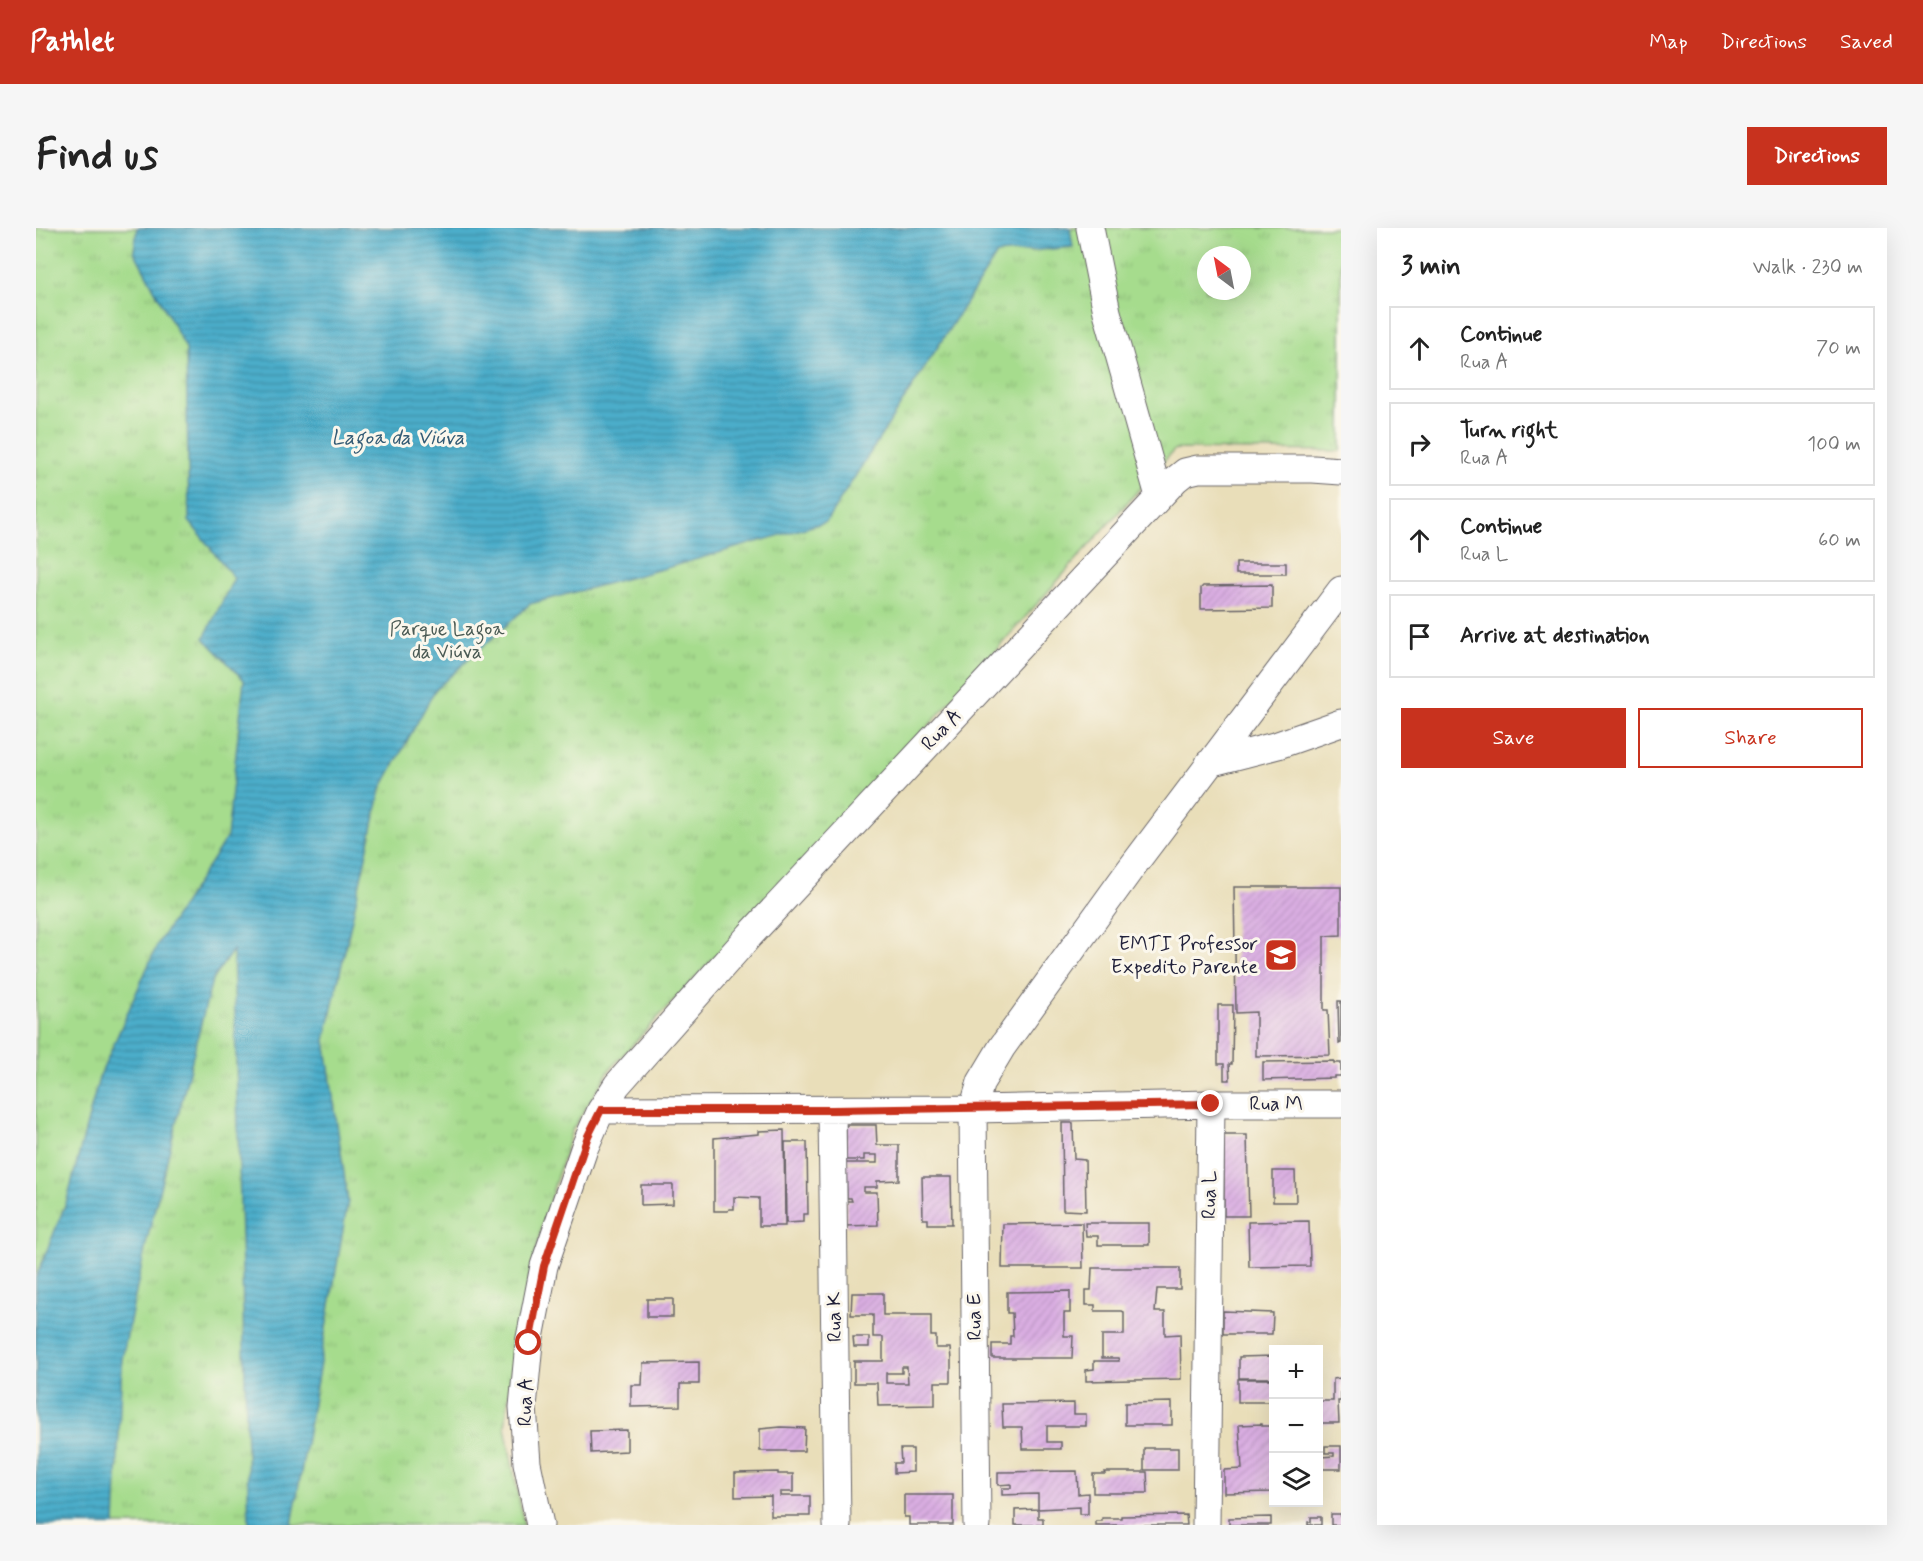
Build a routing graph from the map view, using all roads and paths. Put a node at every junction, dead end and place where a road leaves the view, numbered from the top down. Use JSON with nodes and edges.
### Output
{"nodes":[{"id":1,"x":1090,"y":228,"type":"edge"},
{"id":2,"x":1341,"y":471,"type":"edge"},
{"id":3,"x":1159,"y":496,"type":"junction"},
{"id":4,"x":1341,"y":590,"type":"edge"},
{"id":5,"x":1341,"y":723,"type":"edge"},
{"id":6,"x":1209,"y":763,"type":"junction"},
{"id":7,"x":1211,"y":1104,"type":"junction"},
{"id":8,"x":1341,"y":1104,"type":"edge"},
{"id":9,"x":973,"y":1108,"type":"junction"},
{"id":10,"x":601,"y":1110,"type":"junction"},
{"id":11,"x":832,"y":1110,"type":"junction"},
{"id":12,"x":540,"y":1525,"type":"edge"},
{"id":13,"x":837,"y":1525,"type":"edge"},
{"id":14,"x":977,"y":1525,"type":"edge"},
{"id":15,"x":1206,"y":1525,"type":"edge"}],
"edges":[{"from":1,"to":3,"type":"street"},
{"from":2,"to":3,"type":"street","name":"Rua A"},
{"from":3,"to":10,"type":"street","name":"Rua A"},
{"from":4,"to":6,"type":"street"},
{"from":5,"to":6,"type":"street"},
{"from":6,"to":9,"type":"street"},
{"from":7,"to":8,"type":"street","name":"Rua M"},
{"from":7,"to":9,"type":"street"},
{"from":7,"to":15,"type":"street","name":"Rua L"},
{"from":9,"to":11,"type":"street"},
{"from":9,"to":14,"type":"street","name":"Rua E"},
{"from":10,"to":11,"type":"street"},
{"from":10,"to":12,"type":"street","name":"Rua A"},
{"from":11,"to":13,"type":"street","name":"Rua K"}]}
